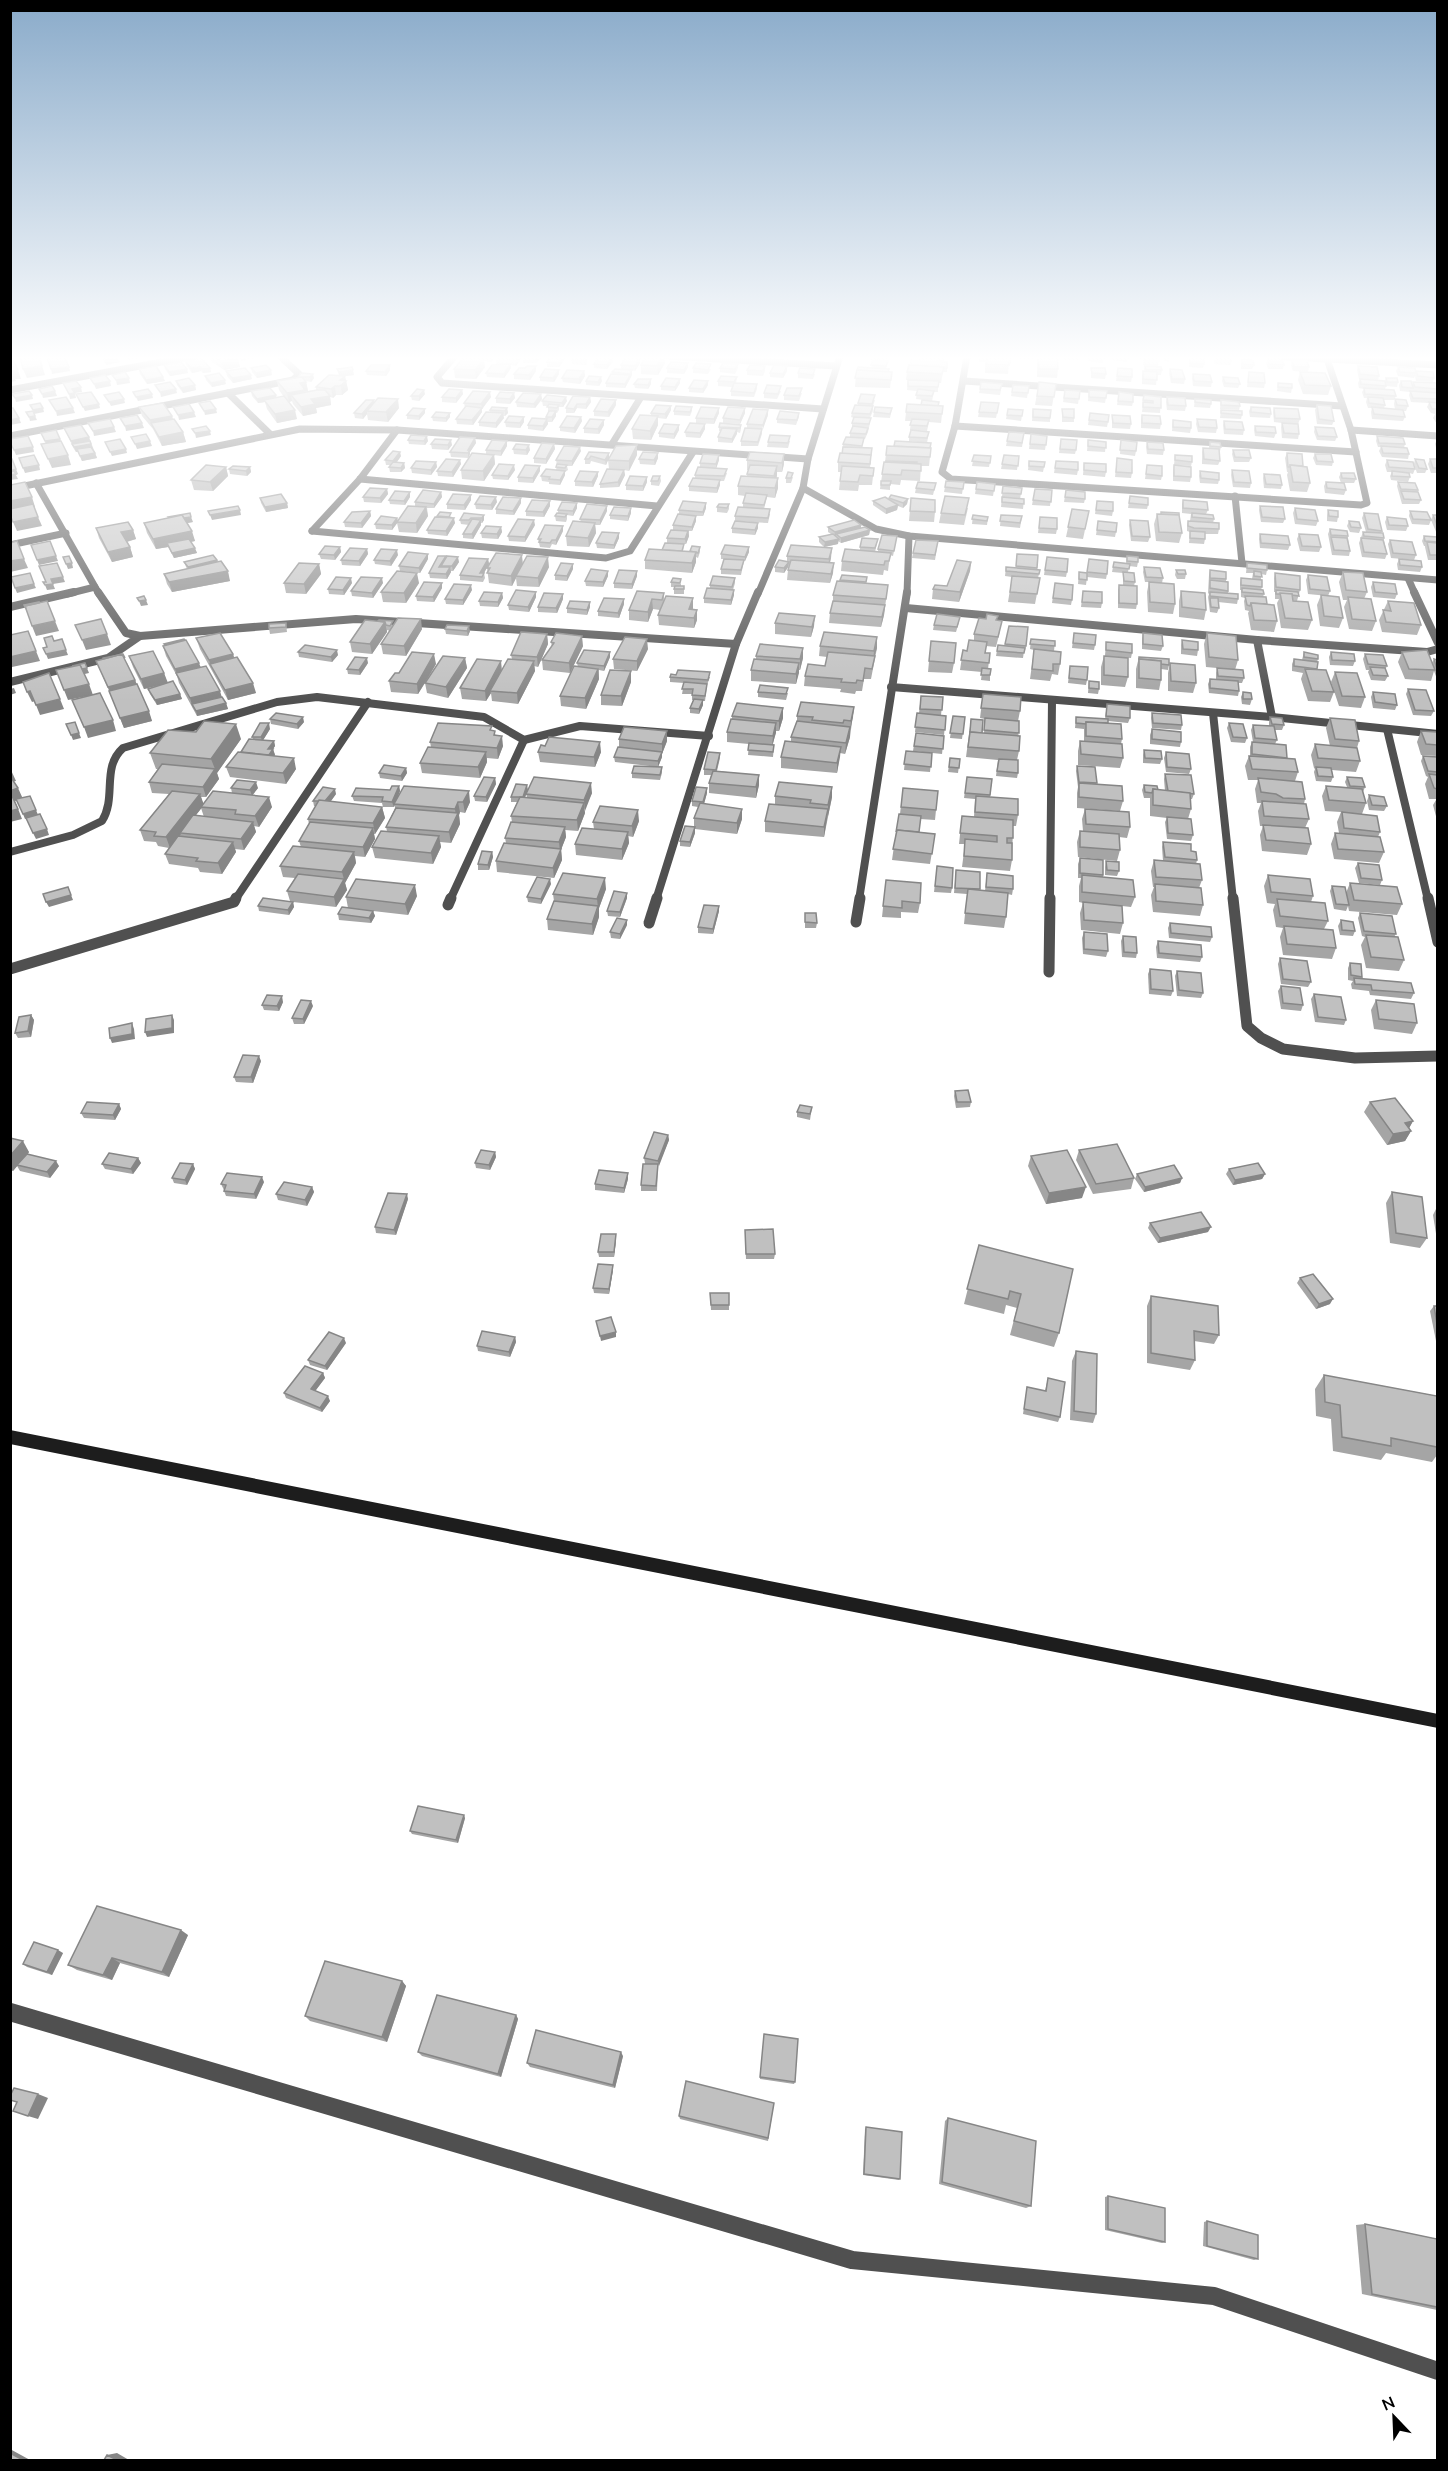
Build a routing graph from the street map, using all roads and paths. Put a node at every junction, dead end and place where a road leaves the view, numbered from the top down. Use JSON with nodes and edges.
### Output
{"nodes":[{"id":1,"x":92,"y":471,"type":"edge"},
{"id":2,"x":366,"y":471,"type":"edge"},
{"id":3,"x":680,"y":471,"type":"edge"},
{"id":4,"x":805,"y":471,"type":"edge"},
{"id":5,"x":942,"y":471,"type":"edge"},
{"id":6,"x":1360,"y":471,"type":"edge"},
{"id":7,"x":360,"y":479,"type":"junction"},
{"id":8,"x":36,"y":483,"type":"junction"},
{"id":9,"x":802,"y":488,"type":"junction"},
{"id":10,"x":10,"y":489,"type":"edge"},
{"id":11,"x":1235,"y":496,"type":"junction"},
{"id":12,"x":657,"y":506,"type":"junction"},
{"id":13,"x":66,"y":533,"type":"junction"},
{"id":14,"x":909,"y":536,"type":"junction"},
{"id":15,"x":10,"y":545,"type":"edge"},
{"id":16,"x":1242,"y":563,"type":"junction"},
{"id":17,"x":1408,"y":578,"type":"junction"},
{"id":18,"x":1437,"y":580,"type":"edge"},
{"id":19,"x":95,"y":587,"type":"junction"},
{"id":20,"x":10,"y":607,"type":"edge"},
{"id":21,"x":906,"y":608,"type":"junction"},
{"id":22,"x":140,"y":636,"type":"junction"},
{"id":23,"x":1257,"y":640,"type":"junction"},
{"id":24,"x":1437,"y":643,"type":"edge"},
{"id":25,"x":736,"y":644,"type":"junction"},
{"id":26,"x":1437,"y":649,"type":"edge"},
{"id":27,"x":10,"y":682,"type":"edge"},
{"id":28,"x":891,"y":687,"type":"junction"},
{"id":29,"x":1052,"y":700,"type":"junction"},
{"id":30,"x":368,"y":702,"type":"junction"},
{"id":31,"x":1213,"y":713,"type":"junction"},
{"id":32,"x":1272,"y":717,"type":"junction"},
{"id":33,"x":1387,"y":729,"type":"junction"},
{"id":34,"x":1437,"y":734,"type":"edge"},
{"id":35,"x":709,"y":736,"type":"junction"},
{"id":36,"x":524,"y":740,"type":"junction"},
{"id":37,"x":10,"y":852,"type":"edge"},
{"id":38,"x":448,"y":905,"type":"dead end"},
{"id":39,"x":856,"y":922,"type":"dead end"},
{"id":40,"x":649,"y":923,"type":"dead end"},
{"id":41,"x":1437,"y":942,"type":"edge"},
{"id":42,"x":10,"y":969,"type":"edge"},
{"id":43,"x":1049,"y":972,"type":"dead end"},
{"id":44,"x":1437,"y":1056,"type":"edge"},
{"id":45,"x":10,"y":1437,"type":"edge"},
{"id":46,"x":1437,"y":1721,"type":"edge"},
{"id":47,"x":10,"y":2012,"type":"edge"},
{"id":48,"x":1437,"y":2371,"type":"edge"}],
"edges":[{"from":1,"to":8,"type":"street"},
{"from":2,"to":7,"type":"street"},
{"from":3,"to":12,"type":"street"},
{"from":4,"to":9,"type":"street"},
{"from":5,"to":11,"type":"street"},
{"from":6,"to":11,"type":"street"},
{"from":7,"to":12,"type":"street"},
{"from":7,"to":12,"type":"street"},
{"from":8,"to":10,"type":"street"},
{"from":8,"to":13,"type":"street"},
{"from":9,"to":14,"type":"street"},
{"from":9,"to":25,"type":"street"},
{"from":11,"to":16,"type":"street"},
{"from":13,"to":15,"type":"street"},
{"from":13,"to":19,"type":"street"},
{"from":14,"to":16,"type":"street"},
{"from":14,"to":21,"type":"street"},
{"from":16,"to":17,"type":"street"},
{"from":17,"to":18,"type":"street"},
{"from":17,"to":24,"type":"street"},
{"from":19,"to":20,"type":"street"},
{"from":19,"to":22,"type":"street"},
{"from":21,"to":23,"type":"street"},
{"from":21,"to":28,"type":"street"},
{"from":22,"to":25,"type":"street"},
{"from":22,"to":27,"type":"street"},
{"from":23,"to":26,"type":"street"},
{"from":23,"to":32,"type":"street"},
{"from":25,"to":35,"type":"street"},
{"from":28,"to":29,"type":"street"},
{"from":28,"to":39,"type":"street"},
{"from":29,"to":31,"type":"street"},
{"from":29,"to":43,"type":"street"},
{"from":30,"to":36,"type":"street"},
{"from":30,"to":37,"type":"street"},
{"from":30,"to":42,"type":"street"},
{"from":31,"to":32,"type":"street"},
{"from":31,"to":44,"type":"street"},
{"from":32,"to":33,"type":"street"},
{"from":33,"to":34,"type":"street"},
{"from":33,"to":41,"type":"street"},
{"from":35,"to":36,"type":"street"},
{"from":35,"to":40,"type":"street"},
{"from":36,"to":38,"type":"street"},
{"from":45,"to":46,"type":"main road"},
{"from":47,"to":48,"type":"street"}]}
